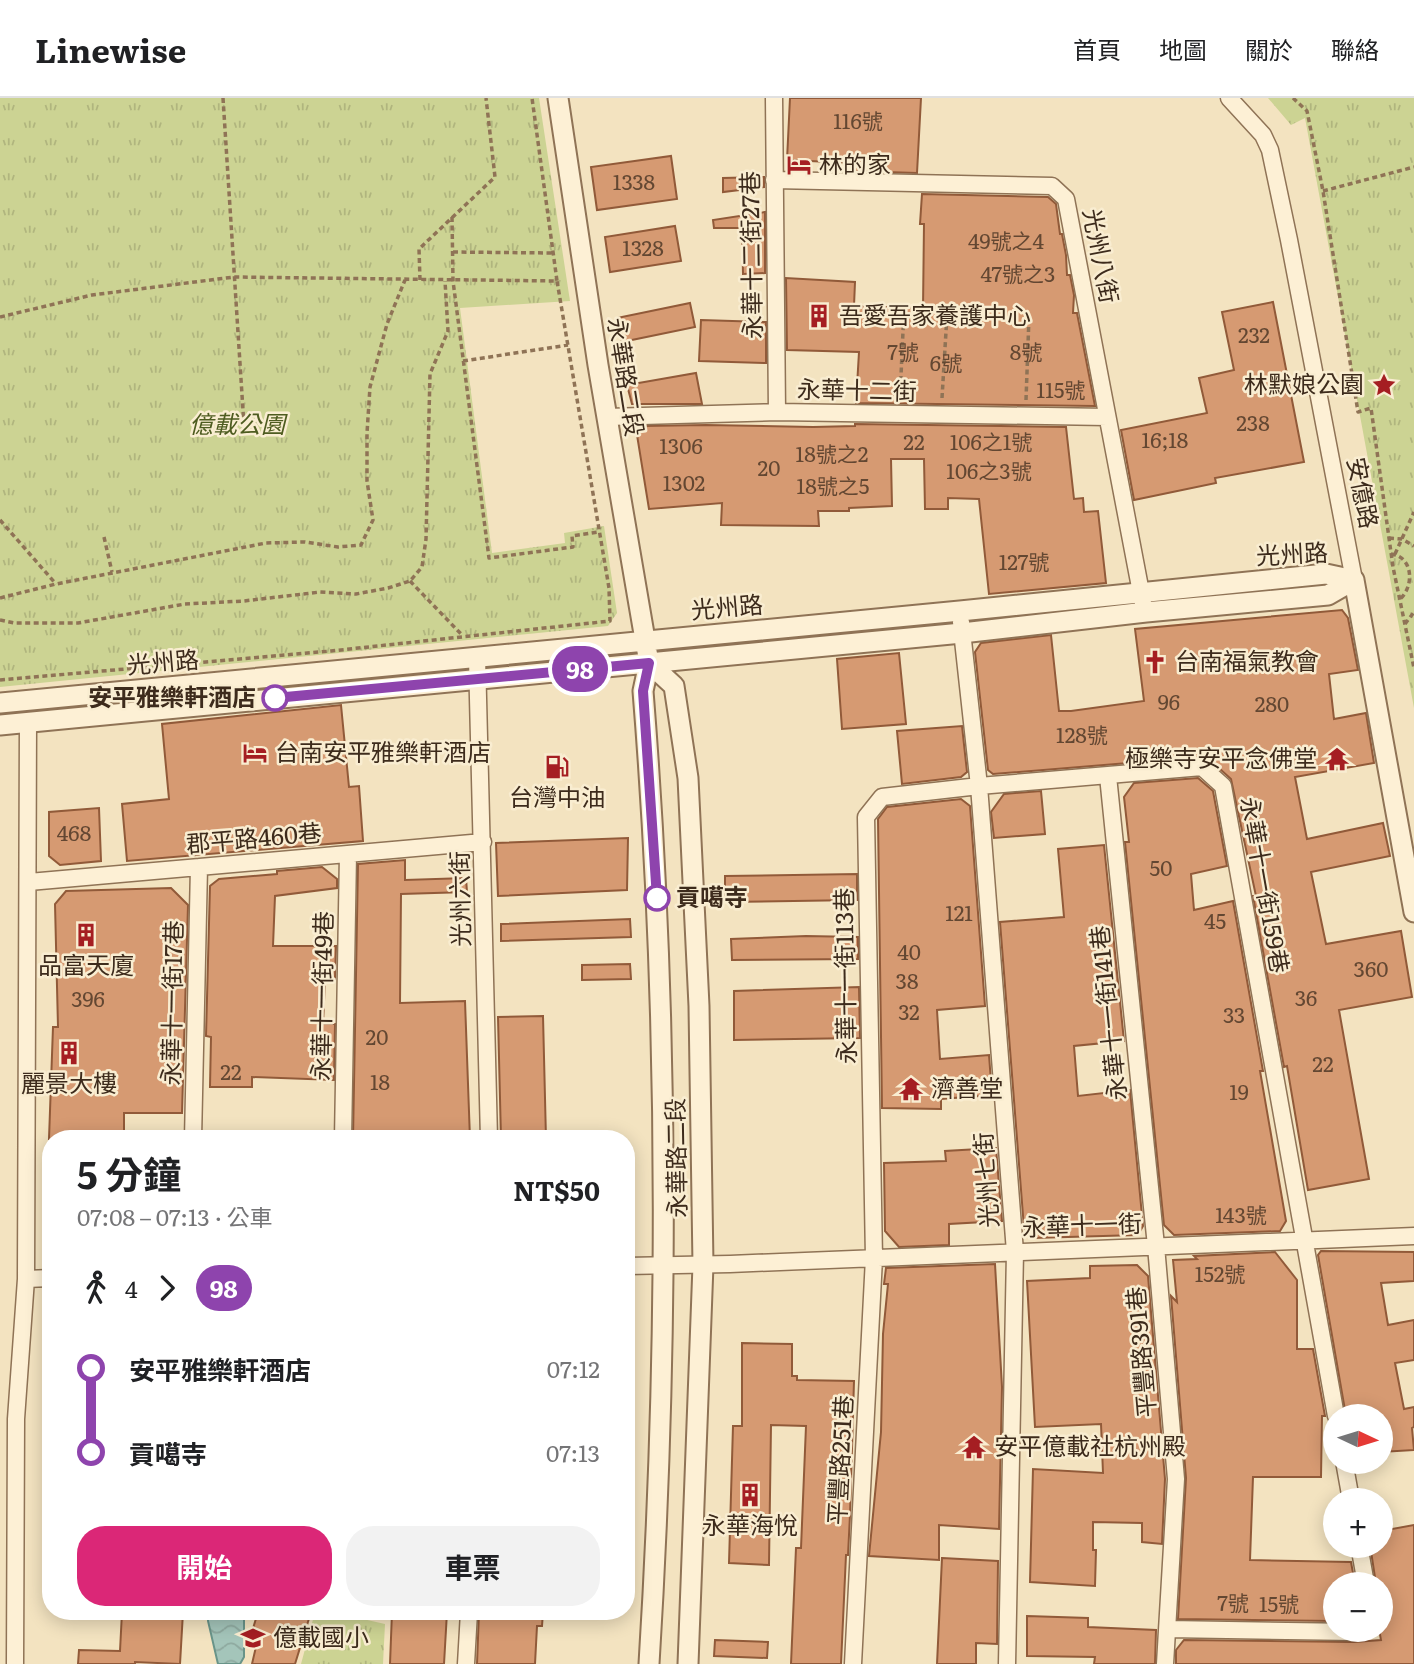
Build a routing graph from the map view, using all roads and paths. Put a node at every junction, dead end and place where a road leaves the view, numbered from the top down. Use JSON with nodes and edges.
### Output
{"nodes":[{"id":1,"x":223,"y":98,"type":"edge"},
{"id":2,"x":486,"y":98,"type":"edge"},
{"id":3,"x":532,"y":98,"type":"edge"},
{"id":4,"x":558,"y":98,"type":"edge"},
{"id":5,"x":774,"y":98,"type":"edge"},
{"id":6,"x":1229,"y":98,"type":"edge"},
{"id":7,"x":1293,"y":98,"type":"edge"},
{"id":8,"x":1414,"y":167,"type":"edge"},
{"id":9,"x":774,"y":180,"type":"junction"},
{"id":10,"x":1323,"y":191,"type":"junction"},
{"id":11,"x":452,"y":217,"type":"junction"},
{"id":12,"x":453,"y":252,"type":"junction"},
{"id":13,"x":554,"y":253,"type":"junction"},
{"id":14,"x":234,"y":277,"type":"junction"},
{"id":15,"x":405,"y":280,"type":"junction"},
{"id":16,"x":420,"y":280,"type":"junction"},
{"id":17,"x":446,"y":281,"type":"junction"},
{"id":18,"x":453,"y":281,"type":"junction"},
{"id":19,"x":557,"y":281,"type":"junction"},
{"id":20,"x":904,"y":309,"type":"dead end"},
{"id":21,"x":947,"y":315,"type":"dead end"},
{"id":22,"x":0,"y":317,"type":"edge"},
{"id":23,"x":1029,"y":317,"type":"dead end"},
{"id":24,"x":568,"y":345,"type":"junction"},
{"id":25,"x":463,"y":361,"type":"junction"},
{"id":26,"x":777,"y":412,"type":"junction"},
{"id":27,"x":899,"y":414,"type":"junction"},
{"id":28,"x":942,"y":415,"type":"junction"},
{"id":29,"x":1025,"y":416,"type":"junction"},
{"id":30,"x":607,"y":417,"type":"junction"},
{"id":31,"x":1107,"y":417,"type":"junction"},
{"id":32,"x":244,"y":426,"type":"dead end"},
{"id":33,"x":1414,"y":512,"type":"edge"},
{"id":34,"x":0,"y":520,"type":"edge"},
{"id":35,"x":599,"y":533,"type":"junction"},
{"id":36,"x":104,"y":537,"type":"dead end"},
{"id":37,"x":1389,"y":538,"type":"junction"},
{"id":38,"x":1402,"y":539,"type":"junction"},
{"id":39,"x":1414,"y":546,"type":"edge"},
{"id":40,"x":1393,"y":554,"type":"junction"},
{"id":41,"x":112,"y":573,"type":"junction"},
{"id":42,"x":1354,"y":580,"type":"junction"},
{"id":43,"x":410,"y":581,"type":"junction"},
{"id":44,"x":56,"y":584,"type":"junction"},
{"id":45,"x":1412,"y":591,"type":"edge"},
{"id":46,"x":1141,"y":592,"type":"junction"},
{"id":47,"x":0,"y":598,"type":"edge"},
{"id":48,"x":1400,"y":599,"type":"junction"},
{"id":49,"x":960,"y":611,"type":"junction"},
{"id":50,"x":1146,"y":612,"type":"junction"},
{"id":51,"x":1414,"y":612,"type":"edge"},
{"id":52,"x":0,"y":620,"type":"edge"},
{"id":53,"x":1405,"y":624,"type":"junction"},
{"id":54,"x":962,"y":633,"type":"junction"},
{"id":55,"x":463,"y":636,"type":"junction"},
{"id":56,"x":644,"y":640,"type":"junction"},
{"id":57,"x":477,"y":658,"type":"junction"},
{"id":58,"x":649,"y":663,"type":"junction"},
{"id":59,"x":1414,"y":668,"type":"edge"},
{"id":60,"x":478,"y":678,"type":"junction"},
{"id":61,"x":0,"y":680,"type":"edge"},
{"id":62,"x":28,"y":700,"type":"junction"},
{"id":63,"x":0,"y":703,"type":"edge"},
{"id":64,"x":29,"y":722,"type":"junction"},
{"id":65,"x":0,"y":725,"type":"edge"},
{"id":66,"x":1108,"y":776,"type":"junction"},
{"id":67,"x":979,"y":786,"type":"junction"},
{"id":68,"x":482,"y":842,"type":"junction"},
{"id":69,"x":348,"y":854,"type":"junction"},
{"id":70,"x":199,"y":867,"type":"junction"},
{"id":71,"x":29,"y":882,"type":"junction"},
{"id":72,"x":1414,"y":912,"type":"edge"},
{"id":73,"x":193,"y":1130,"type":"edge"},
{"id":74,"x":344,"y":1130,"type":"edge"},
{"id":75,"x":489,"y":1130,"type":"edge"},
{"id":76,"x":1414,"y":1236,"type":"edge"},
{"id":77,"x":1305,"y":1240,"type":"junction"},
{"id":78,"x":1156,"y":1246,"type":"junction"},
{"id":79,"x":1015,"y":1252,"type":"junction"},
{"id":80,"x":874,"y":1258,"type":"junction"},
{"id":81,"x":664,"y":1265,"type":"junction"},
{"id":82,"x":703,"y":1265,"type":"junction"},
{"id":83,"x":635,"y":1266,"type":"edge"},
{"id":84,"x":42,"y":1278,"type":"edge"},
{"id":85,"x":26,"y":1279,"type":"junction"},
{"id":86,"x":1334,"y":1404,"type":"edge"},
{"id":87,"x":8,"y":1420,"type":"edge"},
{"id":88,"x":469,"y":1620,"type":"edge"},
{"id":89,"x":1168,"y":1629,"type":"junction"},
{"id":90,"x":1323,"y":1632,"type":"edge"},
{"id":91,"x":15,"y":1664,"type":"edge"},
{"id":92,"x":466,"y":1664,"type":"edge"},
{"id":93,"x":649,"y":1664,"type":"edge"},
{"id":94,"x":688,"y":1664,"type":"edge"},
{"id":95,"x":853,"y":1664,"type":"edge"},
{"id":96,"x":1007,"y":1664,"type":"edge"},
{"id":97,"x":1165,"y":1664,"type":"edge"}],
"edges":[{"from":1,"to":14,"type":"path"},
{"from":2,"to":11,"type":"path"},
{"from":3,"to":13,"type":"path"},
{"from":4,"to":30,"type":"street","name":"永華路二段"},
{"from":5,"to":9,"type":"street","name":"永華十二街27巷"},
{"from":6,"to":42,"type":"street","name":"安億路"},
{"from":7,"to":10,"type":"path"},
{"from":8,"to":10,"type":"path"},
{"from":9,"to":26,"type":"street","name":"永華十二街27巷"},
{"from":9,"to":31,"type":"street","name":"光州八街"},
{"from":10,"to":37,"type":"path"},
{"from":11,"to":12,"type":"path"},
{"from":11,"to":16,"type":"path"},
{"from":12,"to":13,"type":"path"},
{"from":12,"to":18,"type":"path"},
{"from":13,"to":19,"type":"path"},
{"from":14,"to":15,"type":"path"},
{"from":14,"to":22,"type":"path"},
{"from":14,"to":32,"type":"path"},
{"from":15,"to":16,"type":"path"},
{"from":15,"to":41,"type":"path"},
{"from":16,"to":17,"type":"path"},
{"from":17,"to":18,"type":"path"},
{"from":17,"to":43,"type":"path"},
{"from":18,"to":19,"type":"path"},
{"from":18,"to":25,"type":"path"},
{"from":19,"to":24,"type":"path"},
{"from":20,"to":27,"type":"path"},
{"from":21,"to":28,"type":"path"},
{"from":23,"to":29,"type":"path"},
{"from":24,"to":25,"type":"path"},
{"from":24,"to":35,"type":"path"},
{"from":25,"to":35,"type":"path"},
{"from":26,"to":27,"type":"street","name":"永華十二街"},
{"from":26,"to":30,"type":"street","name":"永華十二街"},
{"from":27,"to":28,"type":"street","name":"永華十二街"},
{"from":28,"to":29,"type":"street","name":"永華十二街"},
{"from":29,"to":31,"type":"street","name":"永華十二街"},
{"from":30,"to":56,"type":"street","name":"永華路二段"},
{"from":31,"to":46,"type":"street","name":"光州八街"},
{"from":33,"to":38,"type":"path"},
{"from":34,"to":44,"type":"path"},
{"from":35,"to":55,"type":"path"},
{"from":36,"to":41,"type":"path"},
{"from":37,"to":38,"type":"path"},
{"from":37,"to":40,"type":"path"},
{"from":38,"to":39,"type":"path"},
{"from":38,"to":40,"type":"path"},
{"from":40,"to":45,"type":"path"},
{"from":40,"to":48,"type":"path"},
{"from":41,"to":44,"type":"path"},
{"from":42,"to":46,"type":"street","name":"光州路"},
{"from":42,"to":50,"type":"street","name":"光州路"},
{"from":42,"to":72,"type":"street","name":"安億路"},
{"from":43,"to":52,"type":"path"},
{"from":43,"to":55,"type":"path"},
{"from":44,"to":47,"type":"path"},
{"from":45,"to":48,"type":"path"},
{"from":46,"to":49,"type":"street","name":"光州路"},
{"from":46,"to":50,"type":"street","name":"光州八街"},
{"from":48,"to":53,"type":"path"},
{"from":49,"to":54,"type":"street","name":"光州七街"},
{"from":49,"to":56,"type":"street","name":"光州路"},
{"from":50,"to":54,"type":"street","name":"光州路"},
{"from":51,"to":53,"type":"path"},
{"from":53,"to":59,"type":"path"},
{"from":54,"to":58,"type":"street","name":"光州路"},
{"from":54,"to":67,"type":"street","name":"光州七街"},
{"from":55,"to":61,"type":"path"},
{"from":56,"to":57,"type":"street","name":"光州路"},
{"from":56,"to":58,"type":"street","name":"永華路二段"},
{"from":57,"to":60,"type":"street","name":"光州六街"},
{"from":57,"to":62,"type":"street","name":"光州路"},
{"from":58,"to":60,"type":"street","name":"光州路"},
{"from":58,"to":81,"type":"street","name":"永華路二段"},
{"from":58,"to":82,"type":"street","name":"永華路二段"},
{"from":60,"to":64,"type":"street","name":"光州路"},
{"from":60,"to":68,"type":"street","name":"光州六街"},
{"from":62,"to":63,"type":"street","name":"光州路"},
{"from":62,"to":64,"type":"street"},
{"from":64,"to":65,"type":"street","name":"光州路"},
{"from":64,"to":71,"type":"street"},
{"from":66,"to":67,"type":"street","name":"永華十一街159巷"},
{"from":66,"to":77,"type":"street","name":"永華十一街159巷"},
{"from":66,"to":78,"type":"street","name":"永華十一街141巷"},
{"from":67,"to":79,"type":"street","name":"光州七街"},
{"from":67,"to":80,"type":"street","name":"永華十一街113巷"},
{"from":68,"to":69,"type":"street","name":"郡平路460巷"},
{"from":68,"to":75,"type":"street","name":"光州六街"},
{"from":69,"to":70,"type":"street","name":"郡平路460巷"},
{"from":69,"to":74,"type":"street","name":"永華十一街49巷"},
{"from":70,"to":71,"type":"street","name":"郡平路460巷"},
{"from":70,"to":73,"type":"street","name":"永華十一街17巷"},
{"from":71,"to":85,"type":"street"},
{"from":76,"to":77,"type":"street","name":"永華十一街"},
{"from":77,"to":78,"type":"street","name":"永華十一街"},
{"from":77,"to":86,"type":"street","name":"永華十一街159巷"},
{"from":78,"to":79,"type":"street","name":"永華十一街"},
{"from":78,"to":89,"type":"street","name":"平豐路391巷"},
{"from":79,"to":80,"type":"street","name":"永華十一街"},
{"from":79,"to":96,"type":"street","name":"光州七街"},
{"from":80,"to":82,"type":"street","name":"永華十一街"},
{"from":80,"to":95,"type":"street","name":"平豐路251巷"},
{"from":81,"to":82,"type":"street","name":"永華十一街"},
{"from":81,"to":83,"type":"street","name":"永華十一街"},
{"from":81,"to":93,"type":"street","name":"永華路二段"},
{"from":82,"to":94,"type":"street","name":"永華路二段"},
{"from":84,"to":85,"type":"street"},
{"from":85,"to":87,"type":"street"},
{"from":87,"to":91,"type":"street"},
{"from":88,"to":92,"type":"street"},
{"from":89,"to":90,"type":"street"},
{"from":89,"to":97,"type":"street","name":"平豐路391巷"}]}
